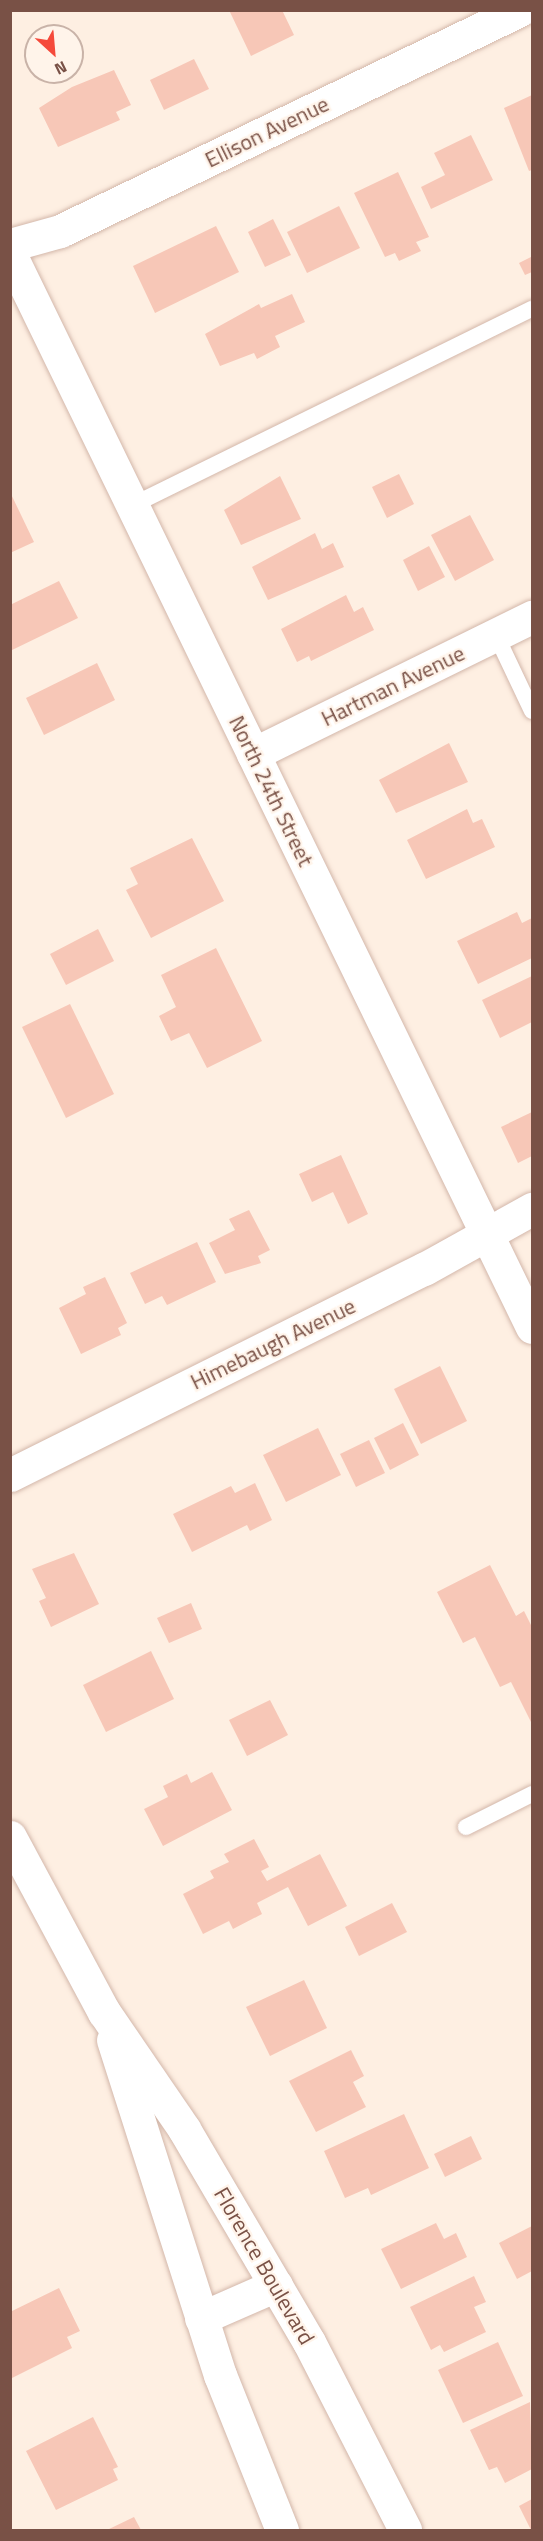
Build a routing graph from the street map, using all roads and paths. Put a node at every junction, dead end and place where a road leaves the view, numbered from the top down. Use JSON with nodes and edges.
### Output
{"nodes":[{"id":1,"x":520,"y":10,"type":"edge"},
{"id":2,"x":10,"y":245,"type":"edge"},
{"id":3,"x":10,"y":254,"type":"edge"},
{"id":4,"x":532,"y":309,"type":"edge"},
{"id":5,"x":131,"y":506,"type":"junction"},
{"id":6,"x":532,"y":617,"type":"edge"},
{"id":7,"x":496,"y":635,"type":"junction"},
{"id":8,"x":532,"y":711,"type":"edge"},
{"id":9,"x":253,"y":754,"type":"junction"},
{"id":10,"x":532,"y":1209,"type":"edge"},
{"id":11,"x":488,"y":1234,"type":"junction"},
{"id":12,"x":532,"y":1327,"type":"edge"},
{"id":13,"x":10,"y":1475,"type":"edge"},
{"id":14,"x":532,"y":1794,"type":"edge"},
{"id":15,"x":466,"y":1827,"type":"dead end"},
{"id":16,"x":10,"y":1837,"type":"edge"},
{"id":17,"x":104,"y":2012,"type":"junction"},
{"id":18,"x":276,"y":2285,"type":"junction"},
{"id":19,"x":201,"y":2318,"type":"junction"},
{"id":20,"x":282,"y":2530,"type":"edge"},
{"id":21,"x":405,"y":2530,"type":"edge"}],
"edges":[{"from":1,"to":2,"type":"street","name":"Ellison Avenue"},
{"from":3,"to":5,"type":"street","name":"North 24th Street"},
{"from":4,"to":5,"type":"lane"},
{"from":5,"to":9,"type":"street","name":"North 24th Street"},
{"from":6,"to":7,"type":"street","name":"Hartman Avenue"},
{"from":7,"to":8,"type":"lane"},
{"from":7,"to":9,"type":"street","name":"Hartman Avenue"},
{"from":9,"to":11,"type":"street","name":"North 24th Street"},
{"from":10,"to":11,"type":"street","name":"Himebaugh Avenue"},
{"from":11,"to":12,"type":"street","name":"North 24th Street"},
{"from":11,"to":13,"type":"street","name":"Himebaugh Avenue"},
{"from":14,"to":15,"type":"lane"},
{"from":16,"to":17,"type":"street","name":"Florence Boulevard"},
{"from":17,"to":18,"type":"street","name":"Florence Boulevard"},
{"from":17,"to":19,"type":"street","name":"Florence Boulevard"},
{"from":18,"to":19,"type":"street"},
{"from":18,"to":21,"type":"street","name":"Florence Boulevard"},
{"from":19,"to":20,"type":"street","name":"Florence Boulevard"}]}
